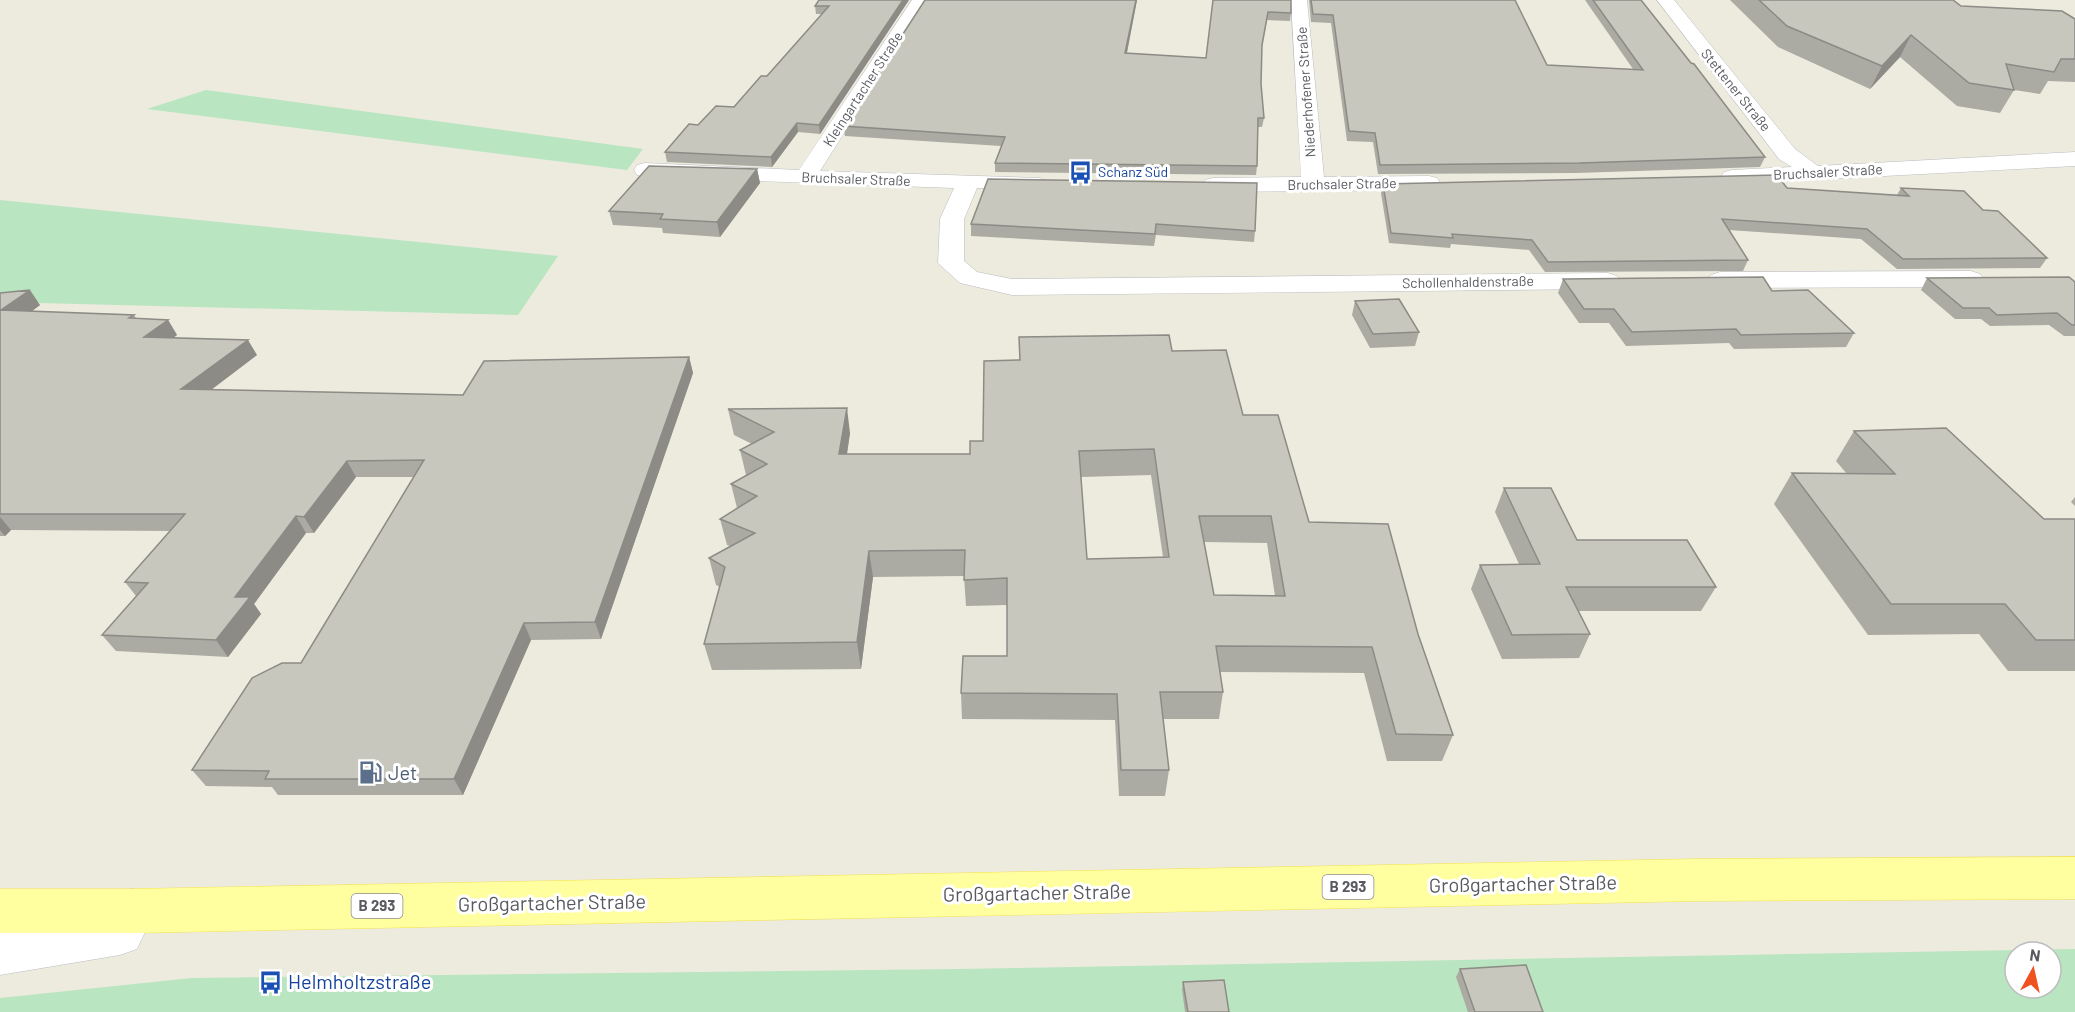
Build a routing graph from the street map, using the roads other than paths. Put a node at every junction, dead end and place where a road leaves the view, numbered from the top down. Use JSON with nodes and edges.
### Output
{"nodes":[{"id":1,"x":920,"y":0,"type":"edge"},
{"id":2,"x":1299,"y":0,"type":"edge"},
{"id":3,"x":1665,"y":0,"type":"edge"},
{"id":4,"x":2075,"y":159,"type":"edge"},
{"id":5,"x":645,"y":170,"type":"edge"},
{"id":6,"x":1814,"y":173,"type":"junction"},
{"id":7,"x":805,"y":177,"type":"junction"},
{"id":8,"x":1709,"y":178,"type":"edge"},
{"id":9,"x":968,"y":182,"type":"junction"},
{"id":10,"x":1056,"y":183,"type":"edge"},
{"id":11,"x":1453,"y":183,"type":"edge"},
{"id":12,"x":1192,"y":185,"type":"edge"},
{"id":13,"x":1313,"y":185,"type":"junction"},
{"id":14,"x":1993,"y":279,"type":"edge"},
{"id":15,"x":1628,"y":280,"type":"edge"},
{"id":16,"x":1698,"y":280,"type":"edge"},
{"id":17,"x":2075,"y":878,"type":"edge"},
{"id":18,"x":132,"y":911,"type":"junction"},
{"id":19,"x":0,"y":912,"type":"edge"},
{"id":20,"x":0,"y":952,"type":"edge"}],
"edges":[{"from":1,"to":7,"type":"street","name":"Kleingartacher Straße"},
{"from":2,"to":13,"type":"street","name":"Niederhofener Straße"},
{"from":3,"to":6,"type":"street","name":"Stettener Straße"},
{"from":4,"to":6,"type":"street","name":"Bruchsaler Straße"},
{"from":5,"to":7,"type":"street","name":"Bruchsaler Straße"},
{"from":6,"to":8,"type":"street","name":"Bruchsaler Straße"},
{"from":7,"to":9,"type":"street","name":"Bruchsaler Straße"},
{"from":9,"to":10,"type":"street","name":"Bruchsaler Straße"},
{"from":9,"to":15,"type":"street","name":"Schollenhaldenstraße"},
{"from":11,"to":13,"type":"street","name":"Bruchsaler Straße"},
{"from":12,"to":13,"type":"street","name":"Bruchsaler Straße"},
{"from":14,"to":16,"type":"street"},
{"from":17,"to":18,"type":"main road","name":"Großgartacher Straße","number":"B 293"},
{"from":18,"to":19,"type":"main road","name":"Großgartacher Straße","number":"B 293"},
{"from":18,"to":20,"type":"street"}]}
